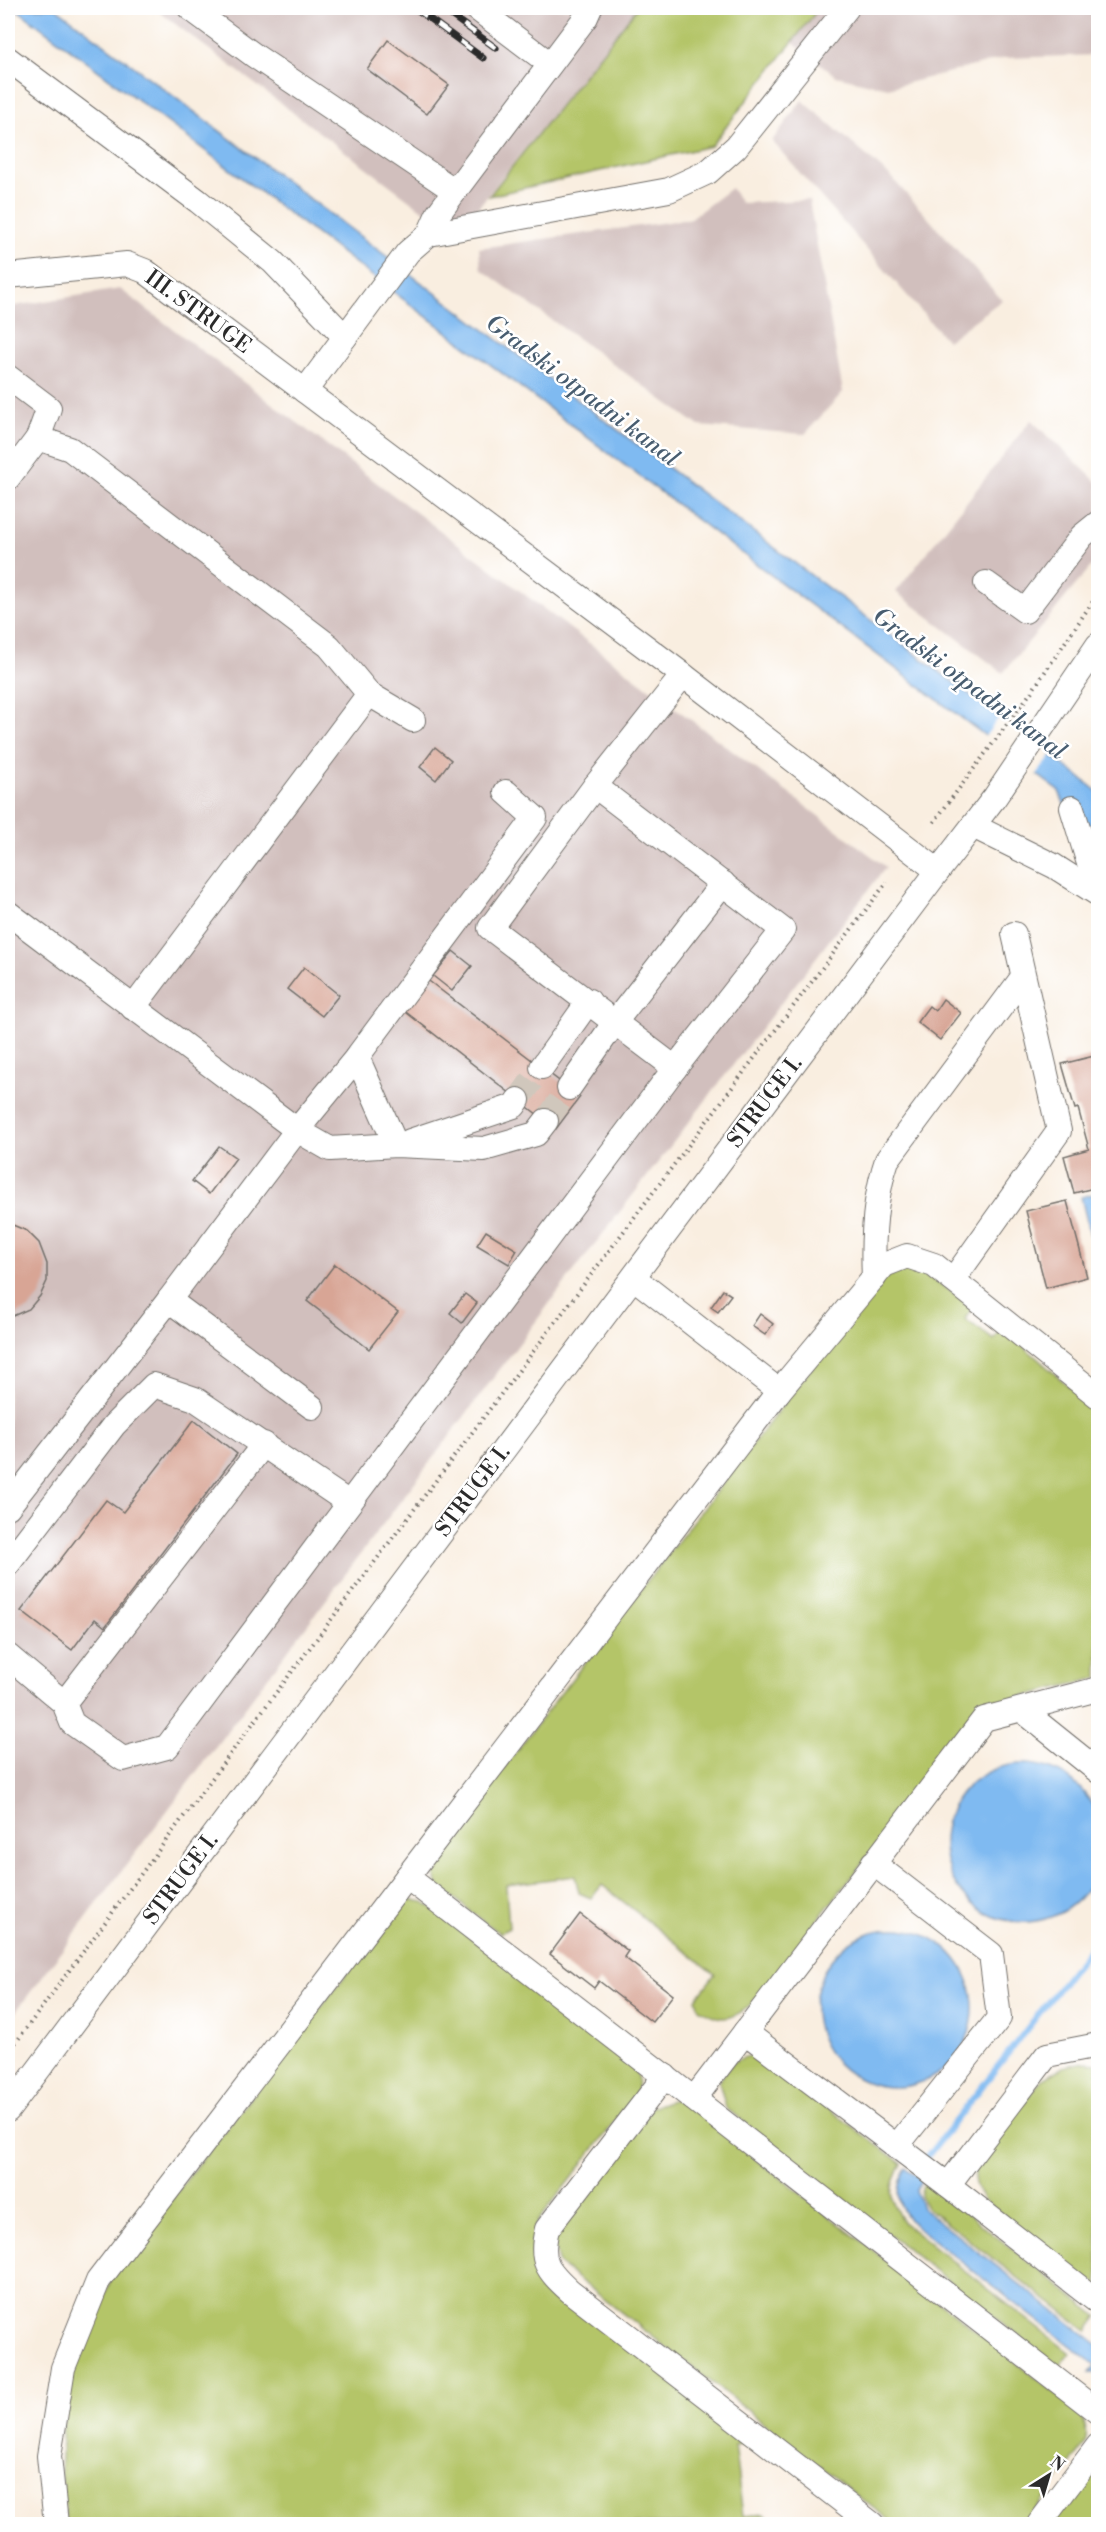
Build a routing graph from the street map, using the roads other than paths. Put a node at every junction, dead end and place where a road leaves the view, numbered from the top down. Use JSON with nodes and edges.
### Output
{"nodes":[{"id":1,"x":190,"y":8,"type":"edge"},
{"id":2,"x":476,"y":8,"type":"edge"},
{"id":3,"x":590,"y":8,"type":"edge"},
{"id":4,"x":847,"y":8,"type":"edge"},
{"id":5,"x":8,"y":59,"type":"edge"},
{"id":6,"x":550,"y":64,"type":"junction"},
{"id":7,"x":455,"y":191,"type":"junction"},
{"id":8,"x":429,"y":234,"type":"junction"},
{"id":9,"x":8,"y":276,"type":"edge"},
{"id":10,"x":345,"y":337,"type":"junction"},
{"id":11,"x":8,"y":377,"type":"edge"},
{"id":12,"x":305,"y":391,"type":"junction"},
{"id":13,"x":38,"y":438,"type":"junction"},
{"id":14,"x":8,"y":478,"type":"edge"},
{"id":15,"x":1098,"y":523,"type":"edge"},
{"id":16,"x":986,"y":583,"type":"dead end"},
{"id":17,"x":1098,"y":645,"type":"edge"},
{"id":18,"x":683,"y":675,"type":"junction"},
{"id":19,"x":369,"y":694,"type":"junction"},
{"id":20,"x":413,"y":720,"type":"dead end"},
{"id":21,"x":595,"y":786,"type":"junction"},
{"id":22,"x":506,"y":792,"type":"dead end"},
{"id":23,"x":1072,"y":808,"type":"dead end"},
{"id":24,"x":973,"y":826,"type":"junction"},
{"id":25,"x":938,"y":871,"type":"junction"},
{"id":26,"x":723,"y":883,"type":"junction"},
{"id":27,"x":1098,"y":894,"type":"edge"},
{"id":28,"x":8,"y":914,"type":"edge"},
{"id":29,"x":1014,"y":934,"type":"dead end"},
{"id":30,"x":1023,"y":977,"type":"junction"},
{"id":31,"x":589,"y":1001,"type":"junction"},
{"id":32,"x":134,"y":1008,"type":"junction"},
{"id":33,"x":615,"y":1022,"type":"junction"},
{"id":34,"x":357,"y":1057,"type":"junction"},
{"id":35,"x":542,"y":1067,"type":"tunnel mouth"},
{"id":36,"x":675,"y":1068,"type":"junction"},
{"id":37,"x":569,"y":1088,"type":"tunnel mouth"},
{"id":38,"x":519,"y":1100,"type":"tunnel mouth"},
{"id":39,"x":546,"y":1120,"type":"tunnel mouth"},
{"id":40,"x":297,"y":1130,"type":"junction"},
{"id":41,"x":396,"y":1145,"type":"junction"},
{"id":42,"x":634,"y":1278,"type":"junction"},
{"id":43,"x":874,"y":1278,"type":"junction"},
{"id":44,"x":953,"y":1280,"type":"junction"},
{"id":45,"x":169,"y":1300,"type":"junction"},
{"id":46,"x":779,"y":1391,"type":"junction"},
{"id":47,"x":1098,"y":1396,"type":"edge"},
{"id":48,"x":312,"y":1407,"type":"dead end"},
{"id":49,"x":264,"y":1444,"type":"junction"},
{"id":50,"x":349,"y":1503,"type":"junction"},
{"id":51,"x":8,"y":1507,"type":"edge"},
{"id":52,"x":8,"y":1564,"type":"edge"},
{"id":53,"x":8,"y":1656,"type":"edge"},
{"id":54,"x":1098,"y":1689,"type":"edge"},
{"id":55,"x":64,"y":1703,"type":"junction"},
{"id":56,"x":1022,"y":1710,"type":"junction"},
{"id":57,"x":1098,"y":1771,"type":"edge"},
{"id":58,"x":873,"y":1863,"type":"junction"},
{"id":59,"x":407,"y":1877,"type":"junction"},
{"id":60,"x":745,"y":2032,"type":"junction"},
{"id":61,"x":1098,"y":2045,"type":"edge"},
{"id":62,"x":665,"y":2076,"type":"junction"},
{"id":63,"x":694,"y":2099,"type":"junction"},
{"id":64,"x":8,"y":2110,"type":"edge"},
{"id":65,"x":912,"y":2159,"type":"junction"},
{"id":66,"x":948,"y":2185,"type":"junction"},
{"id":67,"x":1098,"y":2302,"type":"edge"},
{"id":68,"x":1098,"y":2412,"type":"edge"},
{"id":69,"x":1098,"y":2446,"type":"edge"},
{"id":70,"x":56,"y":2524,"type":"edge"},
{"id":71,"x":872,"y":2524,"type":"edge"},
{"id":72,"x":1039,"y":2524,"type":"edge"}],
"edges":[{"from":1,"to":7,"type":"street"},
{"from":2,"to":6,"type":"street"},
{"from":3,"to":6,"type":"street"},
{"from":4,"to":8,"type":"street"},
{"from":5,"to":10,"type":"street"},
{"from":6,"to":7,"type":"street"},
{"from":7,"to":8,"type":"street"},
{"from":8,"to":10,"type":"street"},
{"from":9,"to":12,"type":"street","name":"III. STRUGE"},
{"from":10,"to":12,"type":"street"},
{"from":11,"to":13,"type":"street"},
{"from":12,"to":18,"type":"street","name":"III. STRUGE"},
{"from":13,"to":14,"type":"street"},
{"from":13,"to":19,"type":"street"},
{"from":15,"to":16,"type":"street"},
{"from":17,"to":24,"type":"street","name":"STRUGE I."},
{"from":18,"to":21,"type":"street"},
{"from":18,"to":25,"type":"street","name":"III. STRUGE"},
{"from":19,"to":20,"type":"street"},
{"from":19,"to":32,"type":"street"},
{"from":21,"to":26,"type":"street"},
{"from":21,"to":31,"type":"street"},
{"from":22,"to":34,"type":"street"},
{"from":23,"to":27,"type":"street"},
{"from":24,"to":25,"type":"street","name":"STRUGE I."},
{"from":24,"to":27,"type":"street"},
{"from":25,"to":42,"type":"street","name":"STRUGE I."},
{"from":26,"to":33,"type":"street"},
{"from":26,"to":36,"type":"street"},
{"from":28,"to":32,"type":"street"},
{"from":29,"to":30,"type":"street"},
{"from":30,"to":43,"type":"street"},
{"from":30,"to":44,"type":"street"},
{"from":31,"to":33,"type":"street"},
{"from":31,"to":35,"type":"street"},
{"from":32,"to":40,"type":"street"},
{"from":33,"to":36,"type":"street"},
{"from":33,"to":37,"type":"street"},
{"from":34,"to":40,"type":"street"},
{"from":34,"to":41,"type":"street"},
{"from":36,"to":50,"type":"street"},
{"from":38,"to":41,"type":"street"},
{"from":39,"to":41,"type":"street"},
{"from":40,"to":41,"type":"street"},
{"from":40,"to":45,"type":"street"},
{"from":42,"to":46,"type":"street"},
{"from":42,"to":64,"type":"street","name":"STRUGE I."},
{"from":43,"to":44,"type":"street"},
{"from":43,"to":46,"type":"street"},
{"from":44,"to":47,"type":"street"},
{"from":45,"to":48,"type":"street"},
{"from":45,"to":51,"type":"street"},
{"from":46,"to":59,"type":"street"},
{"from":49,"to":50,"type":"street"},
{"from":49,"to":52,"type":"street"},
{"from":49,"to":55,"type":"street"},
{"from":50,"to":55,"type":"street"},
{"from":53,"to":55,"type":"street"},
{"from":54,"to":56,"type":"street"},
{"from":56,"to":57,"type":"street"},
{"from":56,"to":58,"type":"street"},
{"from":58,"to":60,"type":"street"},
{"from":58,"to":65,"type":"street"},
{"from":59,"to":62,"type":"street"},
{"from":59,"to":70,"type":"street"},
{"from":60,"to":63,"type":"street"},
{"from":60,"to":65,"type":"street"},
{"from":61,"to":66,"type":"street"},
{"from":62,"to":63,"type":"street"},
{"from":62,"to":71,"type":"street"},
{"from":63,"to":68,"type":"street"},
{"from":65,"to":66,"type":"street"},
{"from":66,"to":67,"type":"street"},
{"from":69,"to":72,"type":"street"}]}
